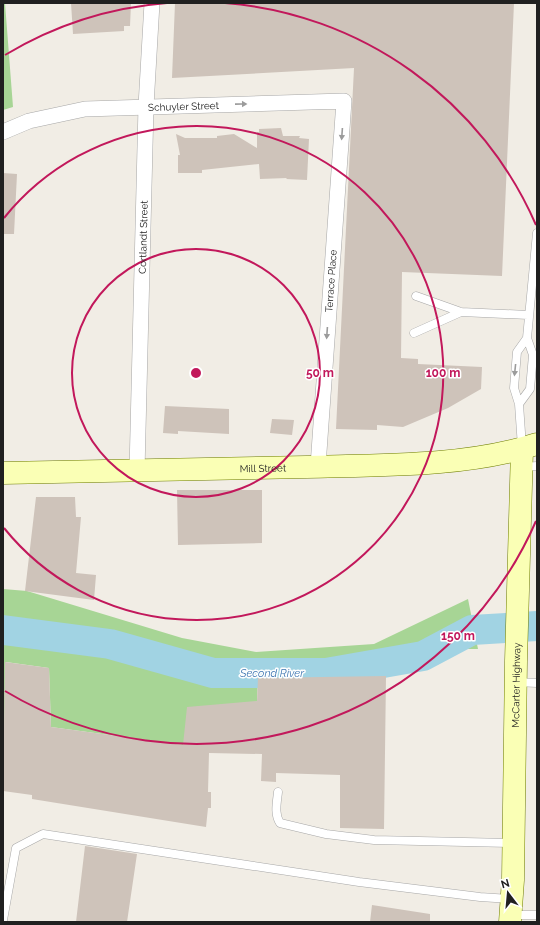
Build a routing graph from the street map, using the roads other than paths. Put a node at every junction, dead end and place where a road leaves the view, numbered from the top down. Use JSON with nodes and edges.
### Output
{"nodes":[{"id":1,"x":152,"y":3,"type":"edge"},
{"id":2,"x":338,"y":102,"type":"joint"},
{"id":3,"x":146,"y":106,"type":"junction"},
{"id":4,"x":3,"y":132,"type":"edge"},
{"id":5,"x":537,"y":233,"type":"edge"},
{"id":6,"x":416,"y":296,"type":"dead end"},
{"id":7,"x":461,"y":312,"type":"junction"},
{"id":8,"x":528,"y":314,"type":"junction"},
{"id":9,"x":414,"y":333,"type":"dead end"},
{"id":10,"x":527,"y":338,"type":"junction"},
{"id":11,"x":534,"y":390,"type":"edge"},
{"id":12,"x":519,"y":404,"type":"junction"},
{"id":13,"x":530,"y":457,"type":"edge"},
{"id":14,"x":318,"y":466,"type":"junction"},
{"id":15,"x":137,"y":471,"type":"junction"},
{"id":16,"x":3,"y":473,"type":"edge"},
{"id":17,"x":516,"y":672,"type":"junction"},
{"id":18,"x":537,"y":683,"type":"edge"},
{"id":19,"x":278,"y":792,"type":"dead end"},
{"id":20,"x":513,"y":842,"type":"junction"},
{"id":21,"x":510,"y":912,"type":"edge"},
{"id":22,"x":537,"y":915,"type":"edge"},
{"id":23,"x":3,"y":920,"type":"edge"}],
"edges":[{"from":1,"to":3,"type":"street","name":"Cortlandt Street"},
{"from":3,"to":2,"type":"street","name":"Schuyler Street","one_way":true},
{"from":2,"to":14,"type":"street","name":"Terrace Place","one_way":true},
{"from":3,"to":4,"type":"street","name":"Schuyler Street"},
{"from":3,"to":15,"type":"street","name":"Cortlandt Street"},
{"from":5,"to":8,"type":"lane"},
{"from":6,"to":7,"type":"lane"},
{"from":7,"to":8,"type":"lane"},
{"from":7,"to":9,"type":"lane"},
{"from":8,"to":10,"type":"lane"},
{"from":10,"to":11,"type":"lane"},
{"from":10,"to":12,"type":"lane","one_way":true},
{"from":11,"to":12,"type":"lane"},
{"from":12,"to":13,"type":"lane"},
{"from":13,"to":14,"type":"street","name":"Mill Street"},
{"from":13,"to":17,"type":"street","name":"McCarter Highway"},
{"from":14,"to":15,"type":"street","name":"Mill Street"},
{"from":15,"to":16,"type":"street","name":"Mill Street"},
{"from":17,"to":18,"type":"lane"},
{"from":17,"to":20,"type":"street","name":"McCarter Highway"},
{"from":19,"to":20,"type":"lane"},
{"from":20,"to":21,"type":"street","name":"McCarter Highway"},
{"from":21,"to":22,"type":"lane"},
{"from":21,"to":23,"type":"lane"}]}
